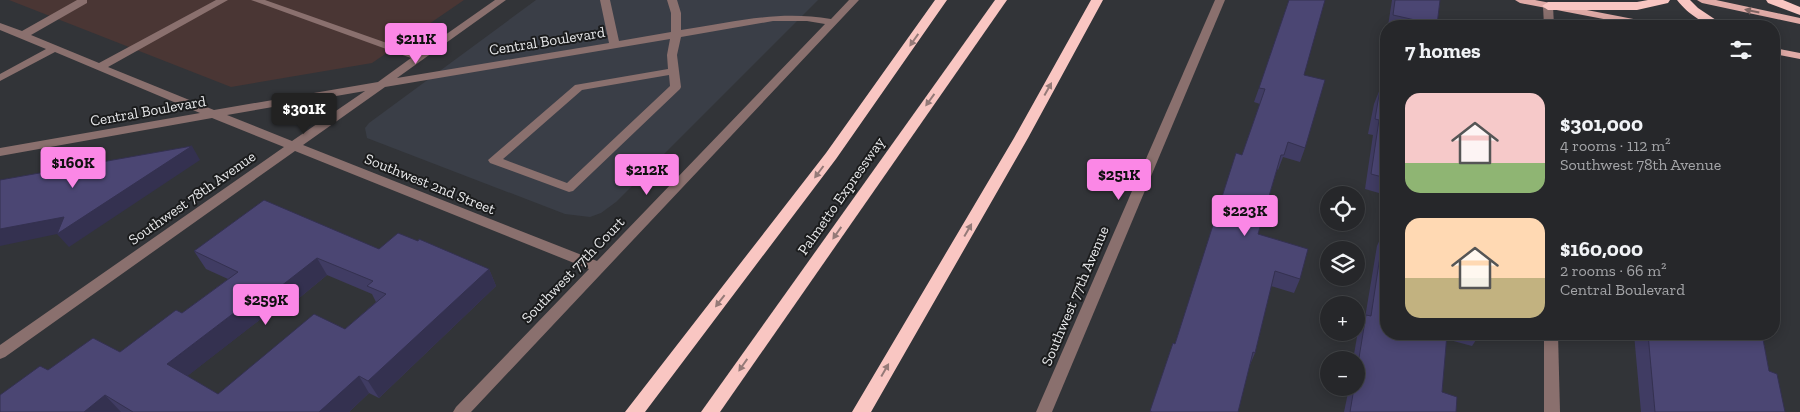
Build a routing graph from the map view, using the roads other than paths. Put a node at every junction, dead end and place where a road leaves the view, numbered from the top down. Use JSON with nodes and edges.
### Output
{"nodes":[{"id":1,"x":82,"y":0,"type":"edge"},
{"id":2,"x":222,"y":0,"type":"edge"},
{"id":3,"x":256,"y":0,"type":"edge"},
{"id":4,"x":501,"y":0,"type":"edge"},
{"id":5,"x":605,"y":0,"type":"edge"},
{"id":6,"x":672,"y":0,"type":"edge"},
{"id":7,"x":854,"y":0,"type":"edge"},
{"id":8,"x":941,"y":0,"type":"edge"},
{"id":9,"x":1001,"y":0,"type":"edge"},
{"id":10,"x":1097,"y":0,"type":"edge"},
{"id":11,"x":1220,"y":0,"type":"edge"},
{"id":12,"x":1520,"y":0,"type":"edge"},
{"id":13,"x":1664,"y":0,"type":"edge"},
{"id":14,"x":1683,"y":0,"type":"edge"},
{"id":15,"x":1702,"y":0,"type":"edge"},
{"id":16,"x":1772,"y":0,"type":"edge"},
{"id":17,"x":1548,"y":6,"type":"junction"},
{"id":18,"x":1800,"y":11,"type":"edge"},
{"id":19,"x":1549,"y":20,"type":"edge"},
{"id":20,"x":1622,"y":20,"type":"edge"},
{"id":21,"x":1709,"y":20,"type":"edge"},
{"id":22,"x":1800,"y":21,"type":"edge"},
{"id":23,"x":833,"y":22,"type":"junction"},
{"id":24,"x":0,"y":26,"type":"edge"},
{"id":25,"x":676,"y":35,"type":"junction"},
{"id":26,"x":23,"y":36,"type":"junction"},
{"id":27,"x":615,"y":45,"type":"junction"},
{"id":28,"x":55,"y":48,"type":"junction"},
{"id":29,"x":1780,"y":52,"type":"edge"},
{"id":30,"x":1800,"y":56,"type":"edge"},
{"id":31,"x":420,"y":58,"type":"junction"},
{"id":32,"x":100,"y":67,"type":"junction"},
{"id":33,"x":674,"y":71,"type":"junction"},
{"id":34,"x":0,"y":78,"type":"edge"},
{"id":35,"x":383,"y":84,"type":"junction"},
{"id":36,"x":214,"y":114,"type":"junction"},
{"id":37,"x":294,"y":146,"type":"junction"},
{"id":38,"x":0,"y":152,"type":"edge"},
{"id":39,"x":598,"y":267,"type":"junction"},
{"id":40,"x":1551,"y":340,"type":"edge"},
{"id":41,"x":0,"y":353,"type":"edge"},
{"id":42,"x":460,"y":412,"type":"edge"},
{"id":43,"x":634,"y":412,"type":"edge"},
{"id":44,"x":710,"y":412,"type":"edge"},
{"id":45,"x":861,"y":412,"type":"edge"},
{"id":46,"x":1044,"y":412,"type":"edge"},
{"id":47,"x":1552,"y":412,"type":"edge"}],
"edges":[{"from":1,"to":26,"type":"street"},
{"from":2,"to":32,"type":"street"},
{"from":3,"to":31,"type":"street"},
{"from":4,"to":31,"type":"street","name":"Southwest 78th Avenue"},
{"from":5,"to":27,"type":"street"},
{"from":6,"to":25,"type":"street"},
{"from":7,"to":23,"type":"street","name":"Southwest 77th Court"},
{"from":8,"to":43,"type":"highway","one_way":true},
{"from":9,"to":44,"type":"highway","name":"Palmetto Expressway","one_way":true},
{"from":45,"to":10,"type":"highway","one_way":true},
{"from":11,"to":46,"type":"street","name":"Southwest 77th Avenue"},
{"from":12,"to":17,"type":"main road"},
{"from":13,"to":17,"type":"highway"},
{"from":14,"to":21,"type":"highway"},
{"from":22,"to":15,"type":"main road","one_way":true},
{"from":16,"to":18,"type":"highway"},
{"from":17,"to":19,"type":"street"},
{"from":17,"to":20,"type":"main road"},
{"from":23,"to":25,"type":"street","name":"Central Boulevard"},
{"from":23,"to":39,"type":"street","name":"Southwest 77th Court"},
{"from":24,"to":26,"type":"street","name":"Southwest 2nd Street"},
{"from":25,"to":27,"type":"street","name":"Central Boulevard"},
{"from":25,"to":33,"type":"street"},
{"from":26,"to":28,"type":"street","name":"Southwest 2nd Street"},
{"from":27,"to":35,"type":"street","name":"Central Boulevard"},
{"from":28,"to":32,"type":"street","name":"Southwest 2nd Street"},
{"from":28,"to":34,"type":"street"},
{"from":29,"to":30,"type":"main road"},
{"from":31,"to":35,"type":"street","name":"Southwest 78th Avenue"},
{"from":32,"to":36,"type":"street","name":"Southwest 2nd Street"},
{"from":33,"to":33,"type":"street"},
{"from":35,"to":36,"type":"street","name":"Central Boulevard"},
{"from":35,"to":37,"type":"street","name":"Southwest 78th Avenue"},
{"from":36,"to":37,"type":"street","name":"Southwest 2nd Street"},
{"from":36,"to":38,"type":"street","name":"Central Boulevard"},
{"from":37,"to":39,"type":"street","name":"Southwest 2nd Street"},
{"from":37,"to":41,"type":"street","name":"Southwest 78th Avenue"},
{"from":39,"to":42,"type":"street","name":"Southwest 77th Court"},
{"from":40,"to":47,"type":"street"}]}
